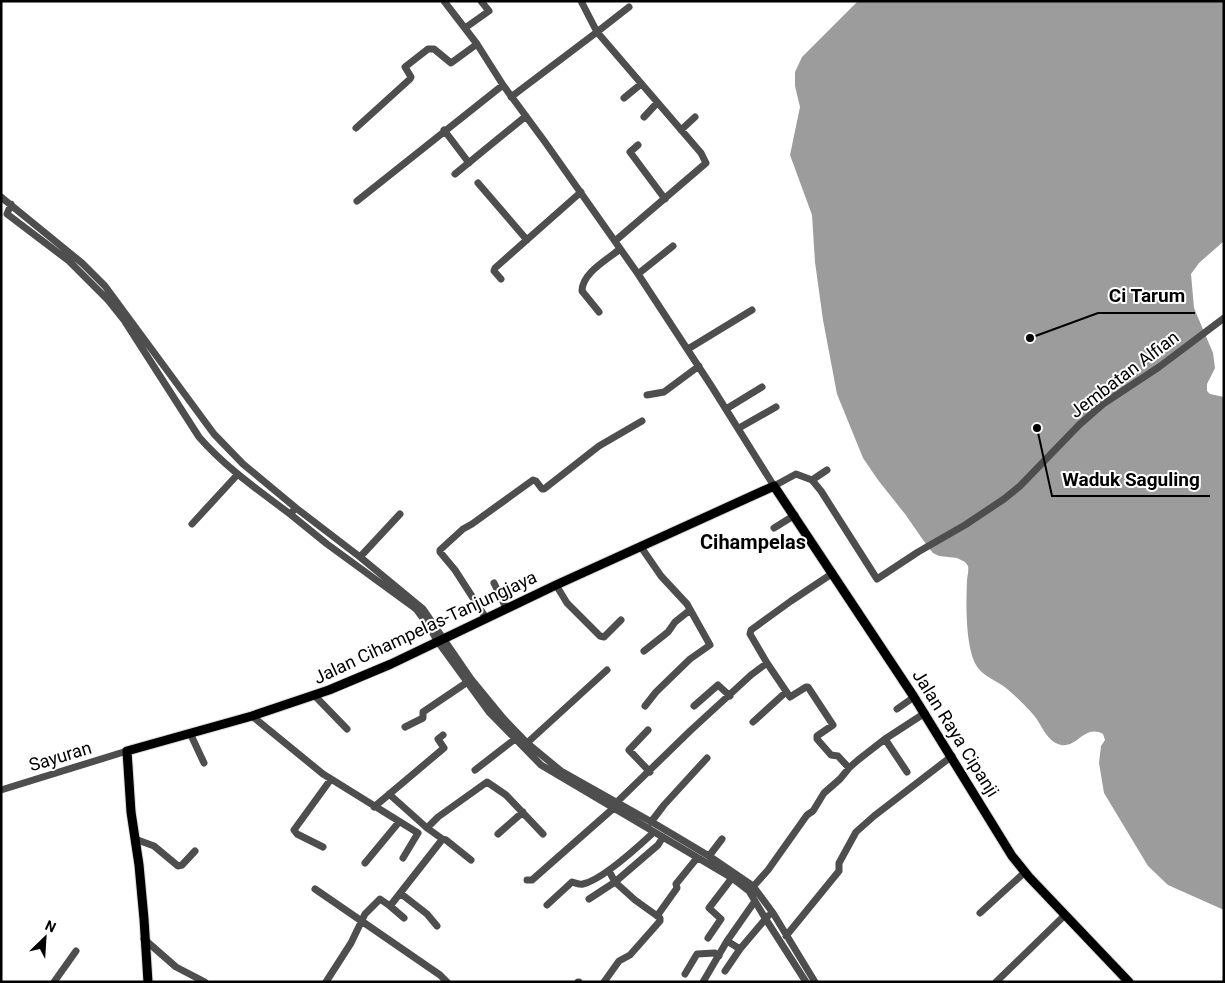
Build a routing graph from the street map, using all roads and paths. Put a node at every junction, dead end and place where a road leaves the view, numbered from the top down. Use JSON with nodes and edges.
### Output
{"nodes":[{"id":1,"x":444,"y":1,"type":"edge"},
{"id":2,"x":481,"y":1,"type":"edge"},
{"id":3,"x":581,"y":1,"type":"edge"},
{"id":4,"x":629,"y":7,"type":"dead end"},
{"id":5,"x":465,"y":28,"type":"junction"},
{"id":6,"x":596,"y":32,"type":"junction"},
{"id":7,"x":477,"y":44,"type":"junction"},
{"id":8,"x":641,"y":84,"type":"junction"},
{"id":9,"x":503,"y":85,"type":"junction"},
{"id":10,"x":511,"y":97,"type":"junction"},
{"id":11,"x":624,"y":98,"type":"dead end"},
{"id":12,"x":658,"y":103,"type":"junction"},
{"id":13,"x":526,"y":116,"type":"junction"},
{"id":14,"x":644,"y":116,"type":"dead end"},
{"id":15,"x":695,"y":117,"type":"dead end"},
{"id":16,"x":356,"y":128,"type":"dead end"},
{"id":17,"x":444,"y":130,"type":"junction"},
{"id":18,"x":681,"y":130,"type":"junction"},
{"id":19,"x":638,"y":145,"type":"dead end"},
{"id":20,"x":469,"y":163,"type":"junction"},
{"id":21,"x":455,"y":174,"type":"dead end"},
{"id":22,"x":478,"y":183,"type":"dead end"},
{"id":23,"x":581,"y":192,"type":"junction"},
{"id":24,"x":1,"y":197,"type":"edge"},
{"id":25,"x":665,"y":199,"type":"junction"},
{"id":26,"x":357,"y":201,"type":"dead end"},
{"id":27,"x":9,"y":208,"type":"junction"},
{"id":28,"x":527,"y":240,"type":"junction"},
{"id":29,"x":615,"y":241,"type":"junction"},
{"id":30,"x":673,"y":246,"type":"dead end"},
{"id":31,"x":620,"y":249,"type":"junction"},
{"id":32,"x":638,"y":274,"type":"junction"},
{"id":33,"x":501,"y":280,"type":"dead end"},
{"id":34,"x":752,"y":310,"type":"dead end"},
{"id":35,"x":599,"y":312,"type":"dead end"},
{"id":36,"x":1224,"y":318,"type":"edge"},
{"id":37,"x":688,"y":349,"type":"junction"},
{"id":38,"x":699,"y":366,"type":"junction"},
{"id":39,"x":762,"y":387,"type":"dead end"},
{"id":40,"x":647,"y":395,"type":"dead end"},
{"id":41,"x":776,"y":407,"type":"dead end"},
{"id":42,"x":726,"y":409,"type":"junction"},
{"id":43,"x":642,"y":421,"type":"dead end"},
{"id":44,"x":739,"y":428,"type":"junction"},
{"id":45,"x":827,"y":470,"type":"dead end"},
{"id":46,"x":238,"y":474,"type":"junction"},
{"id":47,"x":812,"y":480,"type":"junction"},
{"id":48,"x":774,"y":486,"type":"junction"},
{"id":49,"x":293,"y":511,"type":"junction"},
{"id":50,"x":400,"y":514,"type":"dead end"},
{"id":51,"x":795,"y":515,"type":"junction"},
{"id":52,"x":192,"y":524,"type":"dead end"},
{"id":53,"x":774,"y":528,"type":"dead end"},
{"id":54,"x":338,"y":546,"type":"junction"},
{"id":55,"x":641,"y":547,"type":"junction"},
{"id":56,"x":360,"y":557,"type":"junction"},
{"id":57,"x":833,"y":573,"type":"junction"},
{"id":58,"x":494,"y":583,"type":"dead end"},
{"id":59,"x":556,"y":585,"type":"junction"},
{"id":60,"x":506,"y":608,"type":"junction"},
{"id":61,"x":690,"y":610,"type":"junction"},
{"id":62,"x":486,"y":618,"type":"junction"},
{"id":63,"x":621,"y":620,"type":"dead end"},
{"id":64,"x":441,"y":640,"type":"junction"},
{"id":65,"x":644,"y":652,"type":"dead end"},
{"id":66,"x":767,"y":663,"type":"junction"},
{"id":67,"x":607,"y":670,"type":"dead end"},
{"id":68,"x":466,"y":683,"type":"junction"},
{"id":69,"x":786,"y":692,"type":"junction"},
{"id":70,"x":315,"y":696,"type":"junction"},
{"id":71,"x":730,"y":696,"type":"junction"},
{"id":72,"x":914,"y":697,"type":"junction"},
{"id":73,"x":645,"y":706,"type":"dead end"},
{"id":74,"x":694,"y":706,"type":"dead end"},
{"id":75,"x":897,"y":709,"type":"dead end"},
{"id":76,"x":491,"y":710,"type":"junction"},
{"id":77,"x":925,"y":713,"type":"junction"},
{"id":78,"x":252,"y":716,"type":"junction"},
{"id":79,"x":753,"y":722,"type":"dead end"},
{"id":80,"x":405,"y":728,"type":"dead end"},
{"id":81,"x":347,"y":729,"type":"dead end"},
{"id":82,"x":648,"y":730,"type":"dead end"},
{"id":83,"x":190,"y":733,"type":"junction"},
{"id":84,"x":443,"y":735,"type":"dead end"},
{"id":85,"x":514,"y":739,"type":"junction"},
{"id":86,"x":885,"y":739,"type":"junction"},
{"id":87,"x":527,"y":743,"type":"junction"},
{"id":88,"x":127,"y":751,"type":"junction"},
{"id":89,"x":952,"y":756,"type":"junction"},
{"id":90,"x":707,"y":758,"type":"dead end"},
{"id":91,"x":204,"y":763,"type":"dead end"},
{"id":92,"x":543,"y":763,"type":"junction"},
{"id":93,"x":849,"y":768,"type":"junction"},
{"id":94,"x":475,"y":770,"type":"dead end"},
{"id":95,"x":650,"y":772,"type":"junction"},
{"id":96,"x":907,"y":772,"type":"dead end"},
{"id":97,"x":330,"y":779,"type":"junction"},
{"id":98,"x":1,"y":790,"type":"edge"},
{"id":99,"x":389,"y":794,"type":"junction"},
{"id":100,"x":616,"y":805,"type":"junction"},
{"id":101,"x":374,"y":807,"type":"junction"},
{"id":102,"x":522,"y":812,"type":"junction"},
{"id":103,"x":399,"y":822,"type":"junction"},
{"id":104,"x":651,"y":822,"type":"junction"},
{"id":105,"x":427,"y":828,"type":"junction"},
{"id":106,"x":654,"y":832,"type":"junction"},
{"id":107,"x":498,"y":834,"type":"dead end"},
{"id":108,"x":543,"y":834,"type":"dead end"},
{"id":109,"x":664,"y":837,"type":"junction"},
{"id":110,"x":136,"y":839,"type":"junction"},
{"id":111,"x":442,"y":839,"type":"junction"},
{"id":112,"x":722,"y":839,"type":"dead end"},
{"id":113,"x":323,"y":847,"type":"dead end"},
{"id":114,"x":195,"y":851,"type":"dead end"},
{"id":115,"x":709,"y":856,"type":"junction"},
{"id":116,"x":402,"y":858,"type":"dead end"},
{"id":117,"x":697,"y":858,"type":"junction"},
{"id":118,"x":471,"y":860,"type":"dead end"},
{"id":119,"x":365,"y":863,"type":"dead end"},
{"id":120,"x":609,"y":871,"type":"junction"},
{"id":121,"x":1025,"y":872,"type":"junction"},
{"id":122,"x":732,"y":878,"type":"junction"},
{"id":123,"x":527,"y":880,"type":"dead end"},
{"id":124,"x":615,"y":882,"type":"junction"},
{"id":125,"x":751,"y":889,"type":"junction"},
{"id":126,"x":315,"y":890,"type":"dead end"},
{"id":127,"x":400,"y":893,"type":"junction"},
{"id":128,"x":588,"y":899,"type":"dead end"},
{"id":129,"x":755,"y":901,"type":"junction"},
{"id":130,"x":547,"y":905,"type":"dead end"},
{"id":131,"x":390,"y":906,"type":"junction"},
{"id":132,"x":773,"y":913,"type":"junction"},
{"id":133,"x":980,"y":913,"type":"dead end"},
{"id":134,"x":1065,"y":915,"type":"junction"},
{"id":135,"x":657,"y":916,"type":"junction"},
{"id":136,"x":404,"y":918,"type":"dead end"},
{"id":137,"x":765,"y":918,"type":"junction"},
{"id":138,"x":362,"y":921,"type":"junction"},
{"id":139,"x":437,"y":926,"type":"dead end"},
{"id":140,"x":786,"y":936,"type":"junction"},
{"id":141,"x":708,"y":938,"type":"dead end"},
{"id":142,"x":144,"y":939,"type":"junction"},
{"id":143,"x":727,"y":941,"type":"junction"},
{"id":144,"x":740,"y":949,"type":"junction"},
{"id":145,"x":76,"y":951,"type":"dead end"},
{"id":146,"x":719,"y":956,"type":"junction"},
{"id":147,"x":726,"y":971,"type":"dead end"},
{"id":148,"x":685,"y":974,"type":"dead end"},
{"id":149,"x":54,"y":982,"type":"edge"},
{"id":150,"x":148,"y":982,"type":"edge"},
{"id":151,"x":204,"y":982,"type":"edge"},
{"id":152,"x":326,"y":982,"type":"edge"},
{"id":153,"x":447,"y":982,"type":"edge"},
{"id":154,"x":604,"y":982,"type":"edge"},
{"id":155,"x":703,"y":982,"type":"edge"},
{"id":156,"x":806,"y":982,"type":"edge"},
{"id":157,"x":816,"y":982,"type":"edge"},
{"id":158,"x":996,"y":982,"type":"edge"},
{"id":159,"x":1129,"y":982,"type":"edge"}],
"edges":[{"from":1,"to":5,"type":"street"},
{"from":2,"to":5,"type":"street"},
{"from":3,"to":6,"type":"street"},
{"from":4,"to":6,"type":"street"},
{"from":5,"to":7,"type":"street"},
{"from":6,"to":8,"type":"street"},
{"from":6,"to":10,"type":"street"},
{"from":7,"to":9,"type":"street"},
{"from":7,"to":16,"type":"street"},
{"from":8,"to":11,"type":"street"},
{"from":8,"to":12,"type":"street"},
{"from":9,"to":10,"type":"street"},
{"from":9,"to":17,"type":"street"},
{"from":10,"to":13,"type":"street"},
{"from":12,"to":14,"type":"street"},
{"from":12,"to":18,"type":"street"},
{"from":13,"to":20,"type":"street"},
{"from":13,"to":23,"type":"street"},
{"from":15,"to":18,"type":"street"},
{"from":17,"to":20,"type":"street"},
{"from":17,"to":26,"type":"street"},
{"from":18,"to":25,"type":"street"},
{"from":19,"to":25,"type":"street"},
{"from":20,"to":21,"type":"street"},
{"from":22,"to":28,"type":"street"},
{"from":23,"to":28,"type":"street"},
{"from":23,"to":29,"type":"street"},
{"from":24,"to":27,"type":"street"},
{"from":25,"to":29,"type":"street"},
{"from":27,"to":46,"type":"street"},
{"from":27,"to":49,"type":"street"},
{"from":28,"to":33,"type":"street"},
{"from":29,"to":31,"type":"street"},
{"from":30,"to":32,"type":"street"},
{"from":31,"to":32,"type":"street"},
{"from":31,"to":35,"type":"street"},
{"from":32,"to":37,"type":"street"},
{"from":34,"to":37,"type":"street"},
{"from":36,"to":47,"type":"street","name":"Jembatan Alfian"},
{"from":37,"to":38,"type":"street"},
{"from":38,"to":40,"type":"street"},
{"from":38,"to":42,"type":"street"},
{"from":39,"to":42,"type":"street"},
{"from":41,"to":44,"type":"street"},
{"from":42,"to":44,"type":"street"},
{"from":43,"to":62,"type":"street"},
{"from":44,"to":48,"type":"street"},
{"from":45,"to":47,"type":"street"},
{"from":46,"to":49,"type":"street"},
{"from":46,"to":52,"type":"street"},
{"from":47,"to":48,"type":"street"},
{"from":48,"to":51,"type":"main road","name":"Jalan Raya Cipanji"},
{"from":48,"to":55,"type":"main road","name":"Jalan Cihampelas-Tanjungjaya"},
{"from":49,"to":54,"type":"street"},
{"from":50,"to":56,"type":"street"},
{"from":51,"to":53,"type":"street"},
{"from":51,"to":57,"type":"main road","name":"Jalan Raya Cipanji"},
{"from":54,"to":56,"type":"street"},
{"from":54,"to":64,"type":"street"},
{"from":55,"to":59,"type":"main road","name":"Jalan Cihampelas-Tanjungjaya"},
{"from":55,"to":61,"type":"street"},
{"from":56,"to":64,"type":"street"},
{"from":57,"to":66,"type":"street"},
{"from":57,"to":72,"type":"main road","name":"Jalan Raya Cipanji"},
{"from":58,"to":60,"type":"street"},
{"from":59,"to":60,"type":"main road","name":"Jalan Cihampelas-Tanjungjaya"},
{"from":59,"to":63,"type":"street"},
{"from":60,"to":62,"type":"main road","name":"Jalan Cihampelas-Tanjungjaya"},
{"from":61,"to":65,"type":"street"},
{"from":61,"to":73,"type":"street"},
{"from":62,"to":64,"type":"main road","name":"Jalan Cihampelas-Tanjungjaya"},
{"from":64,"to":68,"type":"street"},
{"from":64,"to":70,"type":"main road","name":"Jalan Cihampelas-Tanjungjaya"},
{"from":64,"to":76,"type":"street"},
{"from":66,"to":69,"type":"street"},
{"from":66,"to":71,"type":"street"},
{"from":67,"to":87,"type":"street"},
{"from":68,"to":76,"type":"street"},
{"from":68,"to":80,"type":"street"},
{"from":69,"to":79,"type":"street"},
{"from":69,"to":93,"type":"street"},
{"from":70,"to":78,"type":"main road","name":"Jalan Cihampelas-Tanjungjaya"},
{"from":70,"to":81,"type":"street"},
{"from":71,"to":74,"type":"street"},
{"from":71,"to":95,"type":"street"},
{"from":72,"to":75,"type":"street"},
{"from":72,"to":77,"type":"main road","name":"Jalan Raya Cipanji"},
{"from":76,"to":85,"type":"street"},
{"from":76,"to":87,"type":"street"},
{"from":77,"to":86,"type":"street"},
{"from":77,"to":89,"type":"main road","name":"Jalan Raya Cipanji"},
{"from":78,"to":83,"type":"main road","name":"Jalan Cihampelas-Tanjungjaya"},
{"from":78,"to":97,"type":"street"},
{"from":82,"to":95,"type":"street"},
{"from":83,"to":88,"type":"main road","name":"Jalan Cihampelas-Tanjungjaya"},
{"from":83,"to":91,"type":"street"},
{"from":84,"to":99,"type":"street"},
{"from":85,"to":92,"type":"street"},
{"from":85,"to":94,"type":"street"},
{"from":86,"to":93,"type":"street"},
{"from":86,"to":96,"type":"street"},
{"from":87,"to":92,"type":"street"},
{"from":88,"to":98,"type":"street","name":"Sayuran"},
{"from":88,"to":110,"type":"main road"},
{"from":89,"to":121,"type":"main road","name":"Jalan Raya Cipanji"},
{"from":89,"to":140,"type":"street"},
{"from":90,"to":104,"type":"street"},
{"from":92,"to":100,"type":"street"},
{"from":93,"to":125,"type":"street"},
{"from":95,"to":100,"type":"street"},
{"from":97,"to":101,"type":"street"},
{"from":97,"to":113,"type":"street"},
{"from":99,"to":101,"type":"street"},
{"from":99,"to":105,"type":"street"},
{"from":100,"to":104,"type":"street"},
{"from":100,"to":106,"type":"street"},
{"from":100,"to":123,"type":"street"},
{"from":101,"to":103,"type":"street"},
{"from":102,"to":105,"type":"street"},
{"from":102,"to":107,"type":"street"},
{"from":102,"to":108,"type":"street"},
{"from":103,"to":116,"type":"street"},
{"from":103,"to":119,"type":"street"},
{"from":104,"to":115,"type":"street"},
{"from":105,"to":111,"type":"street"},
{"from":106,"to":109,"type":"street"},
{"from":106,"to":120,"type":"street"},
{"from":109,"to":117,"type":"street"},
{"from":109,"to":124,"type":"street"},
{"from":110,"to":114,"type":"street"},
{"from":110,"to":142,"type":"main road"},
{"from":111,"to":118,"type":"street"},
{"from":111,"to":127,"type":"street"},
{"from":112,"to":115,"type":"street"},
{"from":115,"to":125,"type":"street"},
{"from":117,"to":122,"type":"street"},
{"from":117,"to":135,"type":"street"},
{"from":120,"to":124,"type":"street"},
{"from":120,"to":130,"type":"street"},
{"from":121,"to":133,"type":"street"},
{"from":121,"to":134,"type":"main road","name":"Jalan Raya Cipanji"},
{"from":122,"to":125,"type":"street"},
{"from":122,"to":141,"type":"street"},
{"from":124,"to":128,"type":"street"},
{"from":124,"to":135,"type":"street"},
{"from":125,"to":129,"type":"street"},
{"from":125,"to":132,"type":"street"},
{"from":126,"to":138,"type":"street"},
{"from":127,"to":131,"type":"street"},
{"from":127,"to":139,"type":"street"},
{"from":129,"to":137,"type":"street"},
{"from":129,"to":143,"type":"street"},
{"from":131,"to":136,"type":"street"},
{"from":131,"to":138,"type":"street"},
{"from":132,"to":137,"type":"street"},
{"from":132,"to":140,"type":"street"},
{"from":134,"to":158,"type":"street"},
{"from":134,"to":159,"type":"main road","name":"Jalan Raya Cipanji"},
{"from":135,"to":154,"type":"street"},
{"from":137,"to":144,"type":"street"},
{"from":137,"to":156,"type":"street"},
{"from":138,"to":152,"type":"street"},
{"from":138,"to":153,"type":"street"},
{"from":140,"to":157,"type":"street"},
{"from":142,"to":150,"type":"main road"},
{"from":142,"to":151,"type":"street"},
{"from":143,"to":144,"type":"street"},
{"from":143,"to":146,"type":"street"},
{"from":144,"to":147,"type":"street"},
{"from":145,"to":149,"type":"street"},
{"from":146,"to":148,"type":"street"},
{"from":146,"to":155,"type":"street"}]}
